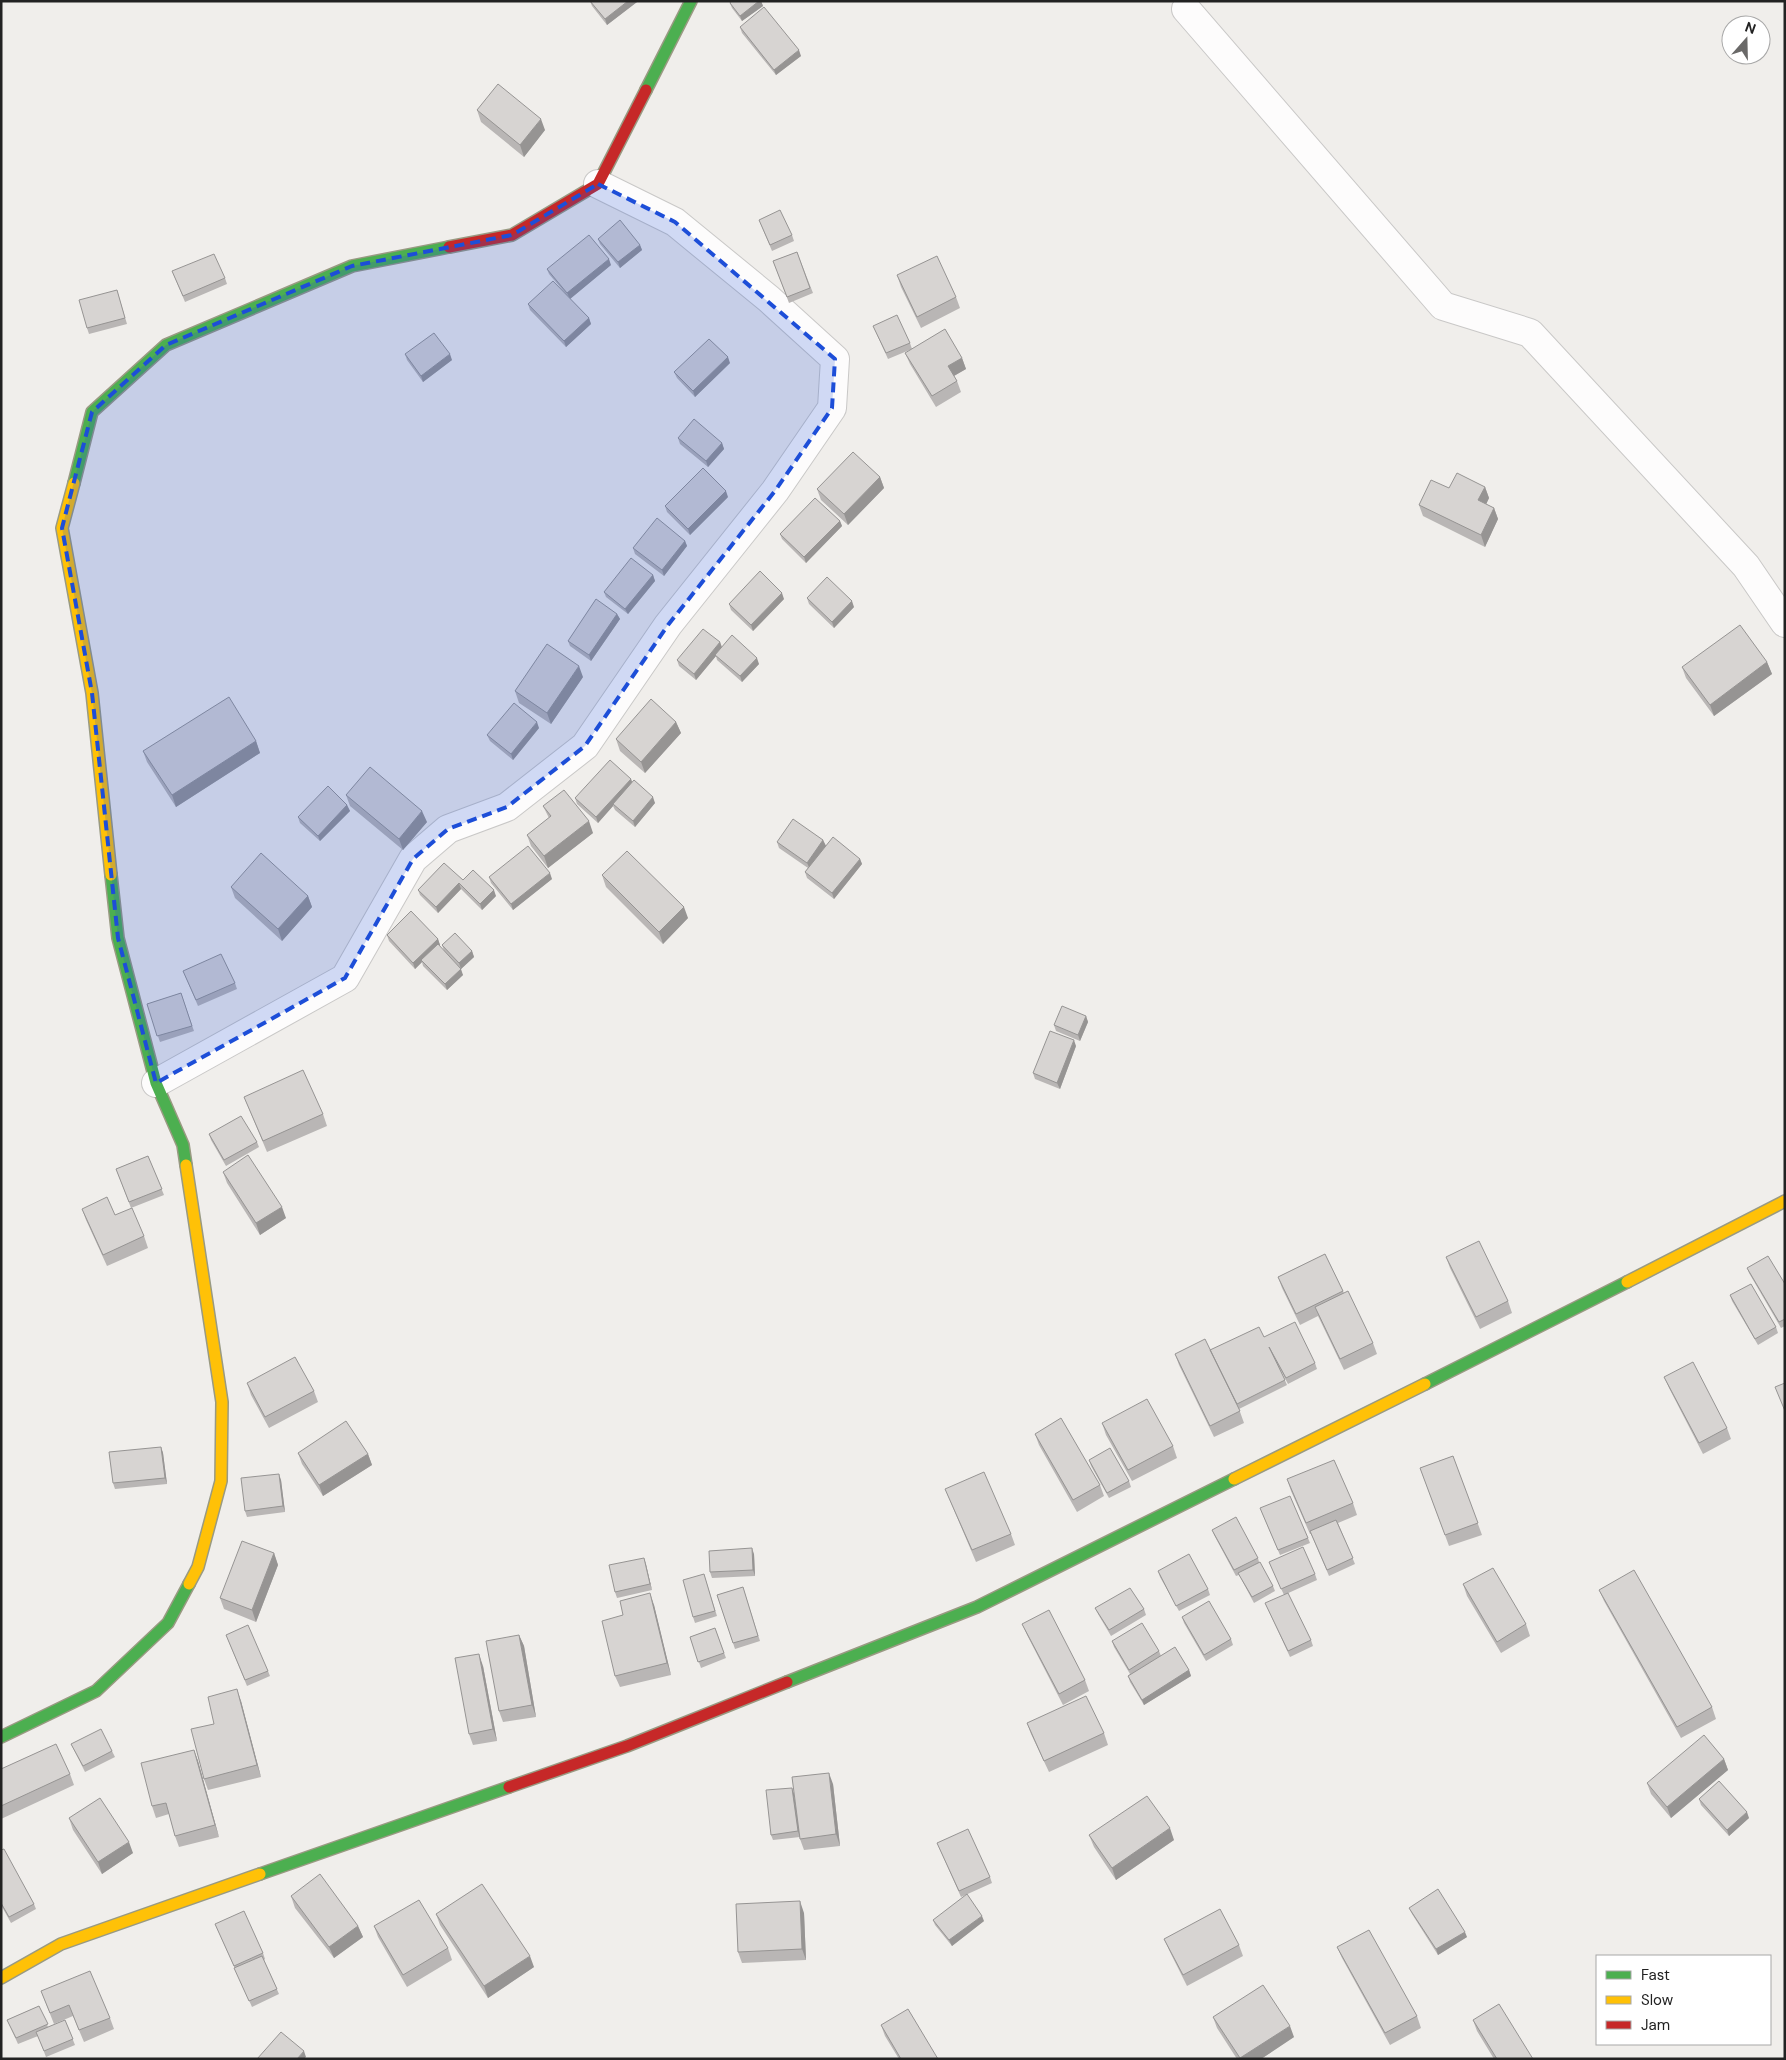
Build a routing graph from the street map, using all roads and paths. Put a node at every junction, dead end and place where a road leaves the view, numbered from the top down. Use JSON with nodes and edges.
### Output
{"nodes":[{"id":1,"x":690,"y":1,"type":"edge"},
{"id":2,"x":1186,"y":9,"type":"dead end"},
{"id":3,"x":598,"y":184,"type":"junction"},
{"id":4,"x":1785,"y":623,"type":"edge"},
{"id":5,"x":156,"y":1082,"type":"junction"},
{"id":6,"x":1785,"y":1201,"type":"edge"},
{"id":7,"x":1,"y":1737,"type":"edge"},
{"id":8,"x":1,"y":1978,"type":"edge"}],
"edges":[{"from":1,"to":3,"type":"street"},
{"from":2,"to":4,"type":"street"},
{"from":3,"to":5,"type":"street"},
{"from":3,"to":5,"type":"street"},
{"from":5,"to":7,"type":"street"},
{"from":6,"to":8,"type":"street"}]}
